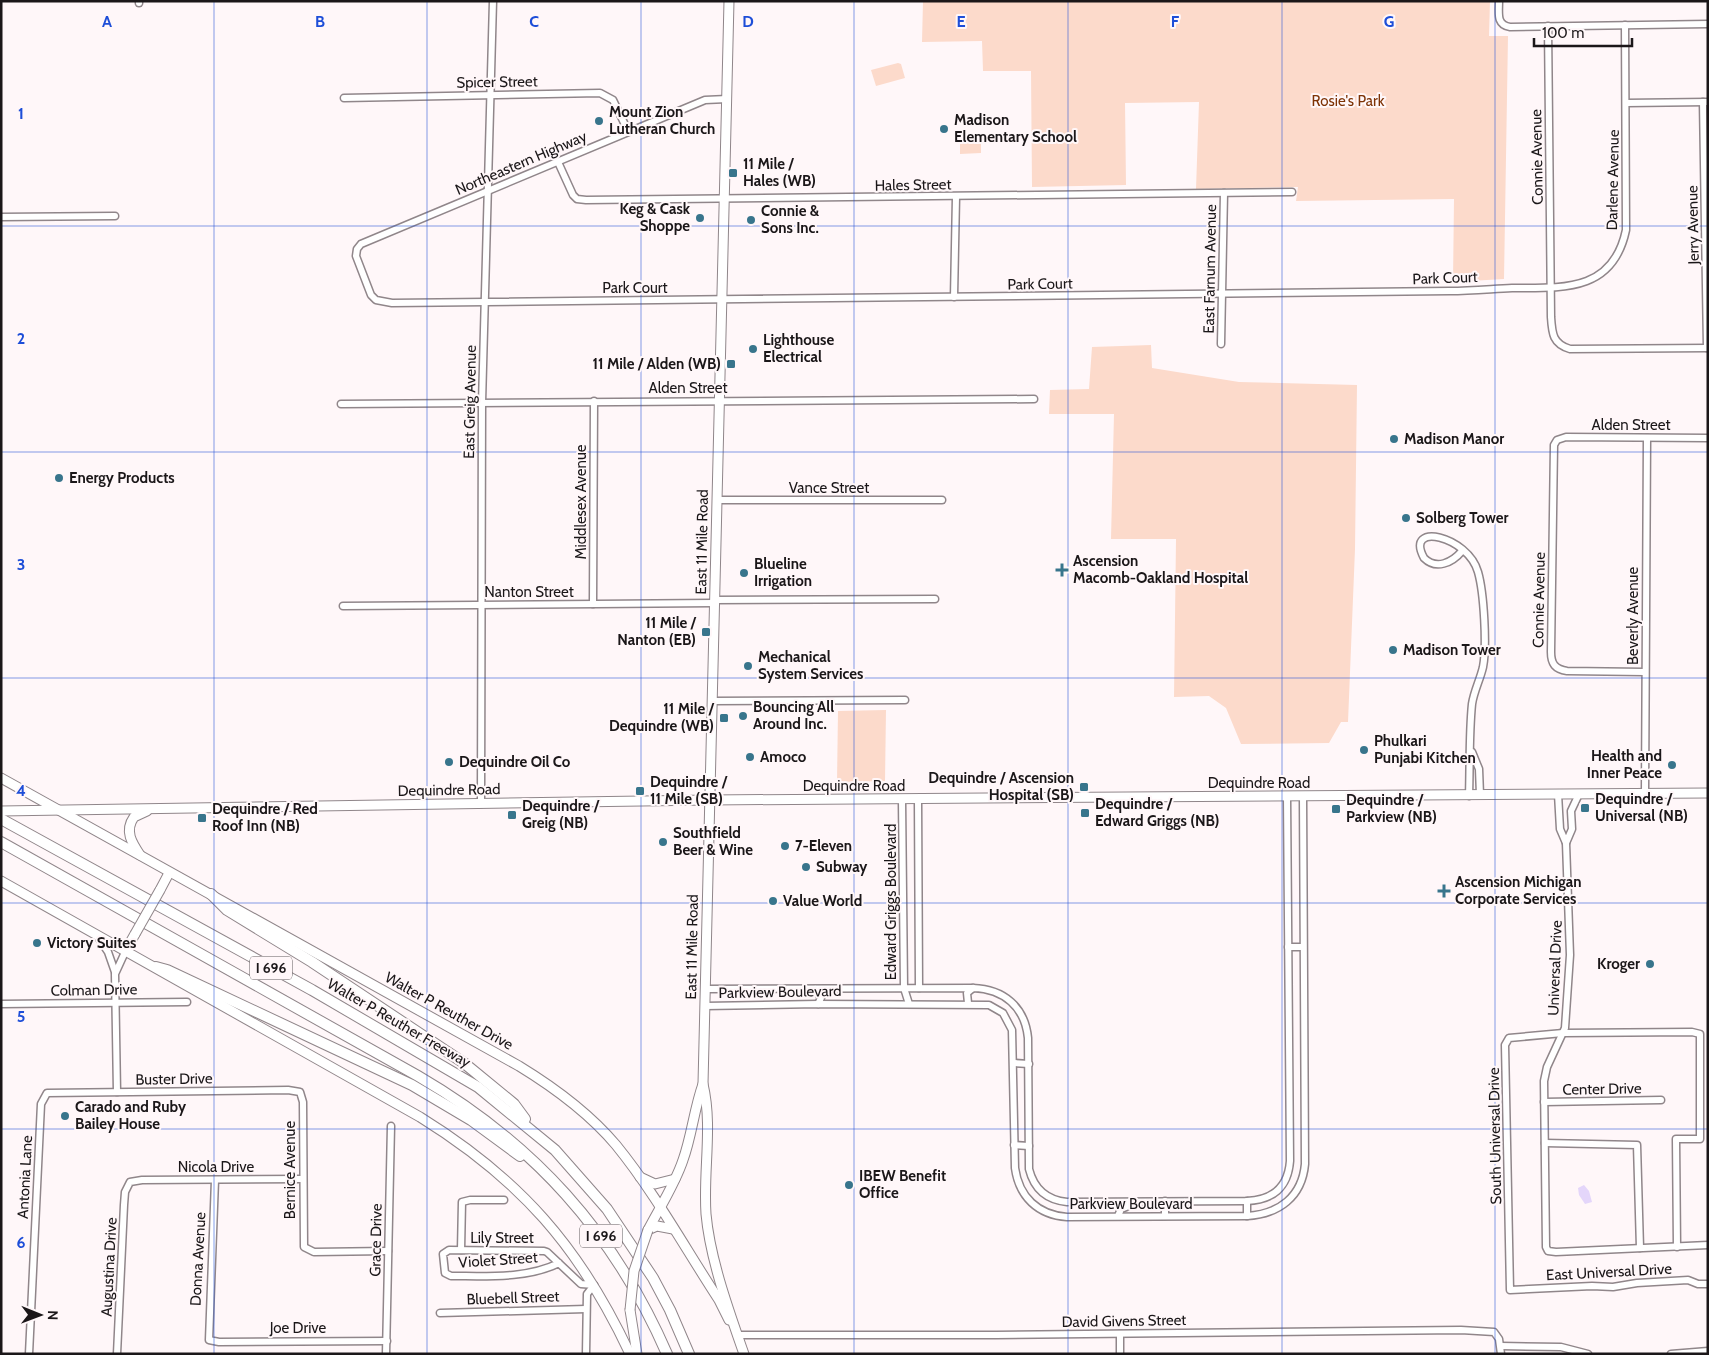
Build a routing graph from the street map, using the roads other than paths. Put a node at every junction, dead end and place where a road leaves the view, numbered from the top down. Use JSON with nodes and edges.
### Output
{"nodes":[{"id":1,"x":493,"y":1,"type":"edge"},
{"id":2,"x":729,"y":1,"type":"edge"},
{"id":3,"x":1499,"y":1,"type":"edge"},
{"id":4,"x":1708,"y":24,"type":"edge"},
{"id":5,"x":1625,"y":25,"type":"junction"},
{"id":6,"x":1548,"y":26,"type":"junction"},
{"id":7,"x":490,"y":95,"type":"junction"},
{"id":8,"x":344,"y":98,"type":"dead end"},
{"id":9,"x":726,"y":99,"type":"junction"},
{"id":10,"x":1706,"y":102,"type":"edge"},
{"id":11,"x":1626,"y":103,"type":"junction"},
{"id":12,"x":628,"y":131,"type":"junction"},
{"id":13,"x":558,"y":162,"type":"junction"},
{"id":14,"x":488,"y":190,"type":"junction"},
{"id":15,"x":1292,"y":192,"type":"dead end"},
{"id":16,"x":1224,"y":194,"type":"junction"},
{"id":17,"x":956,"y":197,"type":"junction"},
{"id":18,"x":724,"y":199,"type":"junction"},
{"id":19,"x":115,"y":216,"type":"dead end"},
{"id":20,"x":1,"y":217,"type":"edge"},
{"id":21,"x":357,"y":249,"type":"joint"},
{"id":22,"x":1551,"y":288,"type":"junction"},
{"id":23,"x":1222,"y":294,"type":"junction"},
{"id":24,"x":954,"y":297,"type":"junction"},
{"id":25,"x":722,"y":300,"type":"junction"},
{"id":26,"x":485,"y":302,"type":"junction"},
{"id":27,"x":1220,"y":344,"type":"dead end"},
{"id":28,"x":1707,"y":348,"type":"edge"},
{"id":29,"x":1034,"y":399,"type":"dead end"},
{"id":30,"x":594,"y":401,"type":"junction"},
{"id":31,"x":719,"y":401,"type":"junction"},
{"id":32,"x":482,"y":403,"type":"junction"},
{"id":33,"x":341,"y":404,"type":"dead end"},
{"id":34,"x":1647,"y":438,"type":"junction"},
{"id":35,"x":1708,"y":438,"type":"edge"},
{"id":36,"x":1555,"y":442,"type":"joint"},
{"id":37,"x":717,"y":500,"type":"junction"},
{"id":38,"x":942,"y":500,"type":"dead end"},
{"id":39,"x":1462,"y":551,"type":"junction"},
{"id":40,"x":935,"y":600,"type":"dead end"},
{"id":41,"x":714,"y":602,"type":"junction"},
{"id":42,"x":481,"y":604,"type":"junction"},
{"id":43,"x":593,"y":604,"type":"junction"},
{"id":44,"x":343,"y":606,"type":"dead end"},
{"id":45,"x":1645,"y":672,"type":"junction"},
{"id":46,"x":905,"y":700,"type":"dead end"},
{"id":47,"x":712,"y":701,"type":"junction"},
{"id":48,"x":1471,"y":749,"type":"junction"},
{"id":49,"x":1,"y":778,"type":"edge"},
{"id":50,"x":1708,"y":793,"type":"edge"},
{"id":51,"x":1558,"y":794,"type":"junction"},
{"id":52,"x":1579,"y":794,"type":"junction"},
{"id":53,"x":1645,"y":794,"type":"junction"},
{"id":54,"x":1480,"y":795,"type":"junction"},
{"id":55,"x":1469,"y":796,"type":"junction"},
{"id":56,"x":1287,"y":797,"type":"junction"},
{"id":57,"x":1303,"y":797,"type":"junction"},
{"id":58,"x":918,"y":799,"type":"junction"},
{"id":59,"x":708,"y":800,"type":"junction"},
{"id":60,"x":902,"y":800,"type":"junction"},
{"id":61,"x":481,"y":804,"type":"junction"},
{"id":62,"x":155,"y":809,"type":"junction"},
{"id":63,"x":57,"y":810,"type":"junction"},
{"id":64,"x":1,"y":811,"type":"edge"},
{"id":65,"x":1,"y":819,"type":"edge"},
{"id":66,"x":1,"y":842,"type":"edge"},
{"id":67,"x":1566,"y":843,"type":"junction"},
{"id":68,"x":142,"y":858,"type":"junction"},
{"id":69,"x":169,"y":873,"type":"junction"},
{"id":70,"x":1,"y":881,"type":"edge"},
{"id":71,"x":211,"y":894,"type":"junction"},
{"id":72,"x":93,"y":932,"type":"junction"},
{"id":73,"x":1288,"y":947,"type":"junction"},
{"id":74,"x":1303,"y":947,"type":"junction"},
{"id":75,"x":126,"y":950,"type":"junction"},
{"id":76,"x":156,"y":967,"type":"junction"},
{"id":77,"x":115,"y":974,"type":"junction"},
{"id":78,"x":904,"y":988,"type":"junction"},
{"id":79,"x":919,"y":988,"type":"junction"},
{"id":80,"x":948,"y":988,"type":"junction"},
{"id":81,"x":972,"y":988,"type":"junction"},
{"id":82,"x":706,"y":989,"type":"junction"},
{"id":83,"x":791,"y":989,"type":"junction"},
{"id":84,"x":815,"y":989,"type":"junction"},
{"id":85,"x":187,"y":1002,"type":"dead end"},
{"id":86,"x":115,"y":1003,"type":"junction"},
{"id":87,"x":948,"y":1003,"type":"junction"},
{"id":88,"x":968,"y":1003,"type":"junction"},
{"id":89,"x":1,"y":1004,"type":"edge"},
{"id":90,"x":792,"y":1004,"type":"junction"},
{"id":91,"x":818,"y":1004,"type":"junction"},
{"id":92,"x":909,"y":1004,"type":"junction"},
{"id":93,"x":705,"y":1006,"type":"junction"},
{"id":94,"x":1563,"y":1033,"type":"junction"},
{"id":95,"x":1014,"y":1063,"type":"junction"},
{"id":96,"x":1290,"y":1063,"type":"junction"},
{"id":97,"x":1304,"y":1063,"type":"junction"},
{"id":98,"x":1029,"y":1064,"type":"junction"},
{"id":99,"x":704,"y":1084,"type":"junction"},
{"id":100,"x":117,"y":1092,"type":"junction"},
{"id":101,"x":47,"y":1093,"type":"joint"},
{"id":102,"x":301,"y":1094,"type":"joint"},
{"id":103,"x":1544,"y":1098,"type":"junction"},
{"id":104,"x":1661,"y":1100,"type":"dead end"},
{"id":105,"x":391,"y":1126,"type":"dead end"},
{"id":106,"x":533,"y":1130,"type":"junction"},
{"id":107,"x":1545,"y":1143,"type":"junction"},
{"id":108,"x":1014,"y":1145,"type":"junction"},
{"id":109,"x":1029,"y":1146,"type":"junction"},
{"id":110,"x":548,"y":1174,"type":"junction"},
{"id":111,"x":638,"y":1176,"type":"junction"},
{"id":112,"x":303,"y":1179,"type":"junction"},
{"id":113,"x":675,"y":1179,"type":"junction"},
{"id":114,"x":215,"y":1180,"type":"junction"},
{"id":115,"x":130,"y":1182,"type":"joint"},
{"id":116,"x":504,"y":1200,"type":"dead end"},
{"id":117,"x":1165,"y":1201,"type":"junction"},
{"id":118,"x":1247,"y":1201,"type":"junction"},
{"id":119,"x":1084,"y":1202,"type":"junction"},
{"id":120,"x":1140,"y":1202,"type":"junction"},
{"id":121,"x":660,"y":1208,"type":"junction"},
{"id":122,"x":1118,"y":1216,"type":"junction"},
{"id":123,"x":1165,"y":1216,"type":"junction"},
{"id":124,"x":1247,"y":1216,"type":"junction"},
{"id":125,"x":1083,"y":1217,"type":"junction"},
{"id":126,"x":673,"y":1229,"type":"junction"},
{"id":127,"x":648,"y":1230,"type":"junction"},
{"id":128,"x":1708,"y":1245,"type":"edge"},
{"id":129,"x":1677,"y":1247,"type":"junction"},
{"id":130,"x":1640,"y":1248,"type":"junction"},
{"id":131,"x":461,"y":1250,"type":"junction"},
{"id":132,"x":388,"y":1251,"type":"junction"},
{"id":133,"x":443,"y":1254,"type":"joint"},
{"id":134,"x":559,"y":1263,"type":"junction"},
{"id":135,"x":1708,"y":1284,"type":"edge"},
{"id":136,"x":594,"y":1285,"type":"junction"},
{"id":137,"x":1510,"y":1290,"type":"joint"},
{"id":138,"x":586,"y":1309,"type":"junction"},
{"id":139,"x":440,"y":1313,"type":"dead end"},
{"id":140,"x":1120,"y":1334,"type":"junction"},
{"id":141,"x":738,"y":1335,"type":"junction"},
{"id":142,"x":209,"y":1340,"type":"joint"},
{"id":143,"x":387,"y":1341,"type":"junction"},
{"id":144,"x":1501,"y":1350,"type":"edge"},
{"id":145,"x":1708,"y":1351,"type":"edge"},
{"id":146,"x":29,"y":1354,"type":"edge"},
{"id":147,"x":117,"y":1354,"type":"edge"},
{"id":148,"x":386,"y":1354,"type":"edge"},
{"id":149,"x":586,"y":1354,"type":"edge"},
{"id":150,"x":630,"y":1354,"type":"edge"},
{"id":151,"x":637,"y":1354,"type":"edge"},
{"id":152,"x":667,"y":1354,"type":"edge"},
{"id":153,"x":689,"y":1354,"type":"edge"},
{"id":154,"x":744,"y":1354,"type":"edge"},
{"id":155,"x":1120,"y":1354,"type":"edge"},
{"id":156,"x":1588,"y":1354,"type":"edge"},
{"id":157,"x":1671,"y":1354,"type":"edge"}],
"edges":[{"from":1,"to":7,"type":"street","name":"East Greig Avenue"},
{"from":2,"to":9,"type":"main road","name":"East 11 Mile Road"},
{"from":3,"to":6,"type":"street"},
{"from":4,"to":5,"type":"street"},
{"from":5,"to":6,"type":"street"},
{"from":5,"to":11,"type":"street","name":"Darlene Avenue"},
{"from":6,"to":22,"type":"street","name":"Connie Avenue"},
{"from":7,"to":8,"type":"street","name":"Spicer Street"},
{"from":7,"to":12,"type":"street","name":"Spicer Street"},
{"from":7,"to":14,"type":"street","name":"East Greig Avenue"},
{"from":9,"to":12,"type":"street","name":"Northeastern Highway"},
{"from":9,"to":18,"type":"main road","name":"East 11 Mile Road"},
{"from":10,"to":11,"type":"street"},
{"from":10,"to":28,"type":"street","name":"Jerry Avenue"},
{"from":11,"to":22,"type":"street","name":"Darlene Avenue"},
{"from":12,"to":13,"type":"street","name":"Northeastern Highway"},
{"from":13,"to":14,"type":"street","name":"Northeastern Highway"},
{"from":13,"to":18,"type":"street","name":"Hales Street"},
{"from":14,"to":21,"type":"street","name":"Northeastern Highway"},
{"from":14,"to":26,"type":"street","name":"East Greig Avenue"},
{"from":15,"to":16,"type":"street","name":"Hales Street"},
{"from":16,"to":17,"type":"street","name":"Hales Street"},
{"from":16,"to":23,"type":"street","name":"East Farnum Avenue"},
{"from":17,"to":18,"type":"street","name":"Hales Street"},
{"from":17,"to":24,"type":"street"},
{"from":18,"to":25,"type":"main road","name":"East 11 Mile Road"},
{"from":19,"to":20,"type":"street"},
{"from":21,"to":26,"type":"street","name":"Park Court"},
{"from":22,"to":23,"type":"street","name":"Park Court"},
{"from":22,"to":28,"type":"street"},
{"from":23,"to":24,"type":"street","name":"Park Court"},
{"from":23,"to":27,"type":"street","name":"East Farnum Avenue"},
{"from":24,"to":25,"type":"street","name":"Park Court"},
{"from":25,"to":26,"type":"street","name":"Park Court"},
{"from":25,"to":31,"type":"main road","name":"East 11 Mile Road"},
{"from":26,"to":32,"type":"street","name":"East Greig Avenue"},
{"from":29,"to":31,"type":"street","name":"Alden Street"},
{"from":30,"to":31,"type":"street","name":"Alden Street"},
{"from":30,"to":32,"type":"street","name":"Alden Street"},
{"from":30,"to":43,"type":"street","name":"Middlesex Avenue"},
{"from":31,"to":37,"type":"main road","name":"East 11 Mile Road"},
{"from":32,"to":33,"type":"street","name":"Alden Street"},
{"from":32,"to":42,"type":"street","name":"East Greig Avenue"},
{"from":34,"to":35,"type":"street","name":"Alden Street"},
{"from":34,"to":36,"type":"street","name":"Alden Street"},
{"from":34,"to":45,"type":"street","name":"Beverly Avenue"},
{"from":36,"to":45,"type":"street","name":"Connie Avenue"},
{"from":37,"to":38,"type":"street","name":"Vance Street"},
{"from":37,"to":41,"type":"main road","name":"East 11 Mile Road"},
{"from":39,"to":39,"type":"street"},
{"from":39,"to":48,"type":"street"},
{"from":40,"to":41,"type":"street","name":"Nanton Street"},
{"from":41,"to":43,"type":"street","name":"Nanton Street"},
{"from":41,"to":47,"type":"main road","name":"East 11 Mile Road"},
{"from":42,"to":43,"type":"street","name":"Nanton Street"},
{"from":42,"to":44,"type":"street","name":"Nanton Street"},
{"from":42,"to":61,"type":"street","name":"East Greig Avenue"},
{"from":45,"to":53,"type":"street","name":"Beverly Avenue"},
{"from":46,"to":47,"type":"street"},
{"from":47,"to":59,"type":"main road","name":"East 11 Mile Road"},
{"from":48,"to":54,"type":"street"},
{"from":48,"to":55,"type":"street"},
{"from":49,"to":63,"type":"main road","name":"Walter P Reuther Drive"},
{"from":50,"to":53,"type":"main road","name":"Dequindre Road"},
{"from":51,"to":52,"type":"main road","name":"Dequindre Road"},
{"from":51,"to":54,"type":"main road","name":"Dequindre Road"},
{"from":51,"to":67,"type":"street","name":"Universal Drive"},
{"from":52,"to":53,"type":"main road","name":"Dequindre Road"},
{"from":52,"to":67,"type":"street","name":"Universal Drive"},
{"from":54,"to":55,"type":"main road","name":"Dequindre Road"},
{"from":55,"to":57,"type":"main road","name":"Dequindre Road"},
{"from":56,"to":57,"type":"main road","name":"Dequindre Road"},
{"from":56,"to":58,"type":"main road","name":"Dequindre Road"},
{"from":56,"to":73,"type":"street","name":"Parkview Boulevard"},
{"from":57,"to":74,"type":"street","name":"Parkview Boulevard"},
{"from":58,"to":60,"type":"main road","name":"Dequindre Road"},
{"from":58,"to":79,"type":"street","name":"Edward Griggs Boulevard"},
{"from":59,"to":60,"type":"main road","name":"Dequindre Road"},
{"from":59,"to":61,"type":"main road","name":"Dequindre Road"},
{"from":59,"to":82,"type":"main road","name":"East 11 Mile Road"},
{"from":60,"to":78,"type":"street","name":"Edward Griggs Boulevard"},
{"from":61,"to":62,"type":"main road","name":"Dequindre Road"},
{"from":62,"to":63,"type":"main road","name":"Dequindre Road"},
{"from":62,"to":68,"type":"main road"},
{"from":63,"to":64,"type":"main road","name":"Dequindre Road"},
{"from":63,"to":68,"type":"main road","name":"Walter P Reuther Drive"},
{"from":65,"to":106,"type":"highway","name":"Walter P Reuther Freeway","number":"I 696"},
{"from":66,"to":110,"type":"highway","number":"I 696"},
{"from":67,"to":94,"type":"street","name":"Universal Drive"},
{"from":68,"to":69,"type":"main road","name":"Walter P Reuther Drive"},
{"from":69,"to":71,"type":"main road","name":"Walter P Reuther Drive"},
{"from":69,"to":75,"type":"main road","bridge":true},
{"from":70,"to":72,"type":"main road"},
{"from":71,"to":106,"type":"highway"},
{"from":71,"to":111,"type":"main road","name":"Walter P Reuther Drive"},
{"from":72,"to":75,"type":"main road"},
{"from":72,"to":77,"type":"street"},
{"from":73,"to":74,"type":"street"},
{"from":73,"to":96,"type":"street","name":"Parkview Boulevard"},
{"from":74,"to":97,"type":"street","name":"Parkview Boulevard"},
{"from":75,"to":76,"type":"main road"},
{"from":75,"to":77,"type":"street"},
{"from":76,"to":110,"type":"highway"},
{"from":76,"to":136,"type":"main road"},
{"from":77,"to":86,"type":"street"},
{"from":78,"to":79,"type":"street","name":"Parkview Boulevard"},
{"from":78,"to":84,"type":"street","name":"Parkview Boulevard"},
{"from":78,"to":92,"type":"street","name":"Edward Griggs Boulevard"},
{"from":79,"to":80,"type":"street","name":"Parkview Boulevard"},
{"from":80,"to":81,"type":"street","name":"Parkview Boulevard"},
{"from":80,"to":87,"type":"street"},
{"from":81,"to":88,"type":"street"},
{"from":81,"to":98,"type":"street","name":"Parkview Boulevard"},
{"from":82,"to":83,"type":"street","name":"Parkview Boulevard"},
{"from":82,"to":93,"type":"main road","name":"East 11 Mile Road"},
{"from":83,"to":84,"type":"street","name":"Parkview Boulevard"},
{"from":83,"to":90,"type":"street"},
{"from":84,"to":91,"type":"street"},
{"from":85,"to":86,"type":"street","name":"Colman Drive"},
{"from":86,"to":89,"type":"street","name":"Colman Drive"},
{"from":86,"to":100,"type":"street"},
{"from":87,"to":88,"type":"street","name":"Parkview Boulevard"},
{"from":87,"to":92,"type":"street","name":"Parkview Boulevard"},
{"from":88,"to":95,"type":"street","name":"Parkview Boulevard"},
{"from":90,"to":91,"type":"street","name":"Parkview Boulevard"},
{"from":90,"to":93,"type":"street","name":"Parkview Boulevard"},
{"from":91,"to":92,"type":"street","name":"Parkview Boulevard"},
{"from":93,"to":99,"type":"main road","name":"East 11 Mile Road"},
{"from":94,"to":103,"type":"street","name":"Universal Drive"},
{"from":94,"to":129,"type":"street","name":"South Universal Drive"},
{"from":94,"to":137,"type":"street","name":"South Universal Drive"},
{"from":95,"to":98,"type":"street"},
{"from":95,"to":108,"type":"street","name":"Parkview Boulevard"},
{"from":96,"to":97,"type":"street"},
{"from":96,"to":118,"type":"street","name":"Parkview Boulevard"},
{"from":97,"to":124,"type":"street","name":"Parkview Boulevard"},
{"from":98,"to":109,"type":"street","name":"Parkview Boulevard"},
{"from":99,"to":113,"type":"main road","name":"East 11 Mile Road"},
{"from":99,"to":141,"type":"main road","name":"East 11 Mile Road"},
{"from":100,"to":101,"type":"street","name":"Buster Drive"},
{"from":100,"to":102,"type":"street","name":"Buster Drive"},
{"from":101,"to":146,"type":"street","name":"Antonia Lane"},
{"from":102,"to":112,"type":"street","name":"Bernice Avenue"},
{"from":103,"to":104,"type":"street","name":"Center Drive"},
{"from":103,"to":107,"type":"street","name":"Universal Drive"},
{"from":105,"to":132,"type":"street","name":"Grace Drive"},
{"from":106,"to":153,"type":"highway","name":"Walter P Reuther Freeway","number":"I 696"},
{"from":107,"to":130,"type":"street"},
{"from":107,"to":130,"type":"street","name":"Universal Drive"},
{"from":108,"to":109,"type":"street"},
{"from":108,"to":125,"type":"street","name":"Parkview Boulevard"},
{"from":109,"to":119,"type":"street","name":"Parkview Boulevard"},
{"from":110,"to":152,"type":"highway","number":"I 696"},
{"from":111,"to":113,"type":"main road"},
{"from":111,"to":121,"type":"main road","name":"Walter P Reuther Drive"},
{"from":112,"to":114,"type":"street","name":"Nicola Drive"},
{"from":112,"to":132,"type":"street","name":"Bernice Avenue"},
{"from":113,"to":121,"type":"main road","name":"East 11 Mile Road"},
{"from":114,"to":115,"type":"street","name":"Nicola Drive"},
{"from":114,"to":142,"type":"street","name":"Donna Avenue"},
{"from":115,"to":147,"type":"street","name":"Augustina Drive"},
{"from":116,"to":131,"type":"street"},
{"from":117,"to":118,"type":"street","name":"Parkview Boulevard"},
{"from":117,"to":120,"type":"street","name":"Parkview Boulevard"},
{"from":117,"to":123,"type":"street"},
{"from":118,"to":124,"type":"street"},
{"from":119,"to":120,"type":"street","name":"Parkview Boulevard"},
{"from":119,"to":125,"type":"street"},
{"from":120,"to":122,"type":"street"},
{"from":121,"to":126,"type":"main road","name":"Walter P Reuther Drive"},
{"from":121,"to":127,"type":"main road","name":"East 11 Mile Road"},
{"from":122,"to":123,"type":"street","name":"Parkview Boulevard"},
{"from":122,"to":125,"type":"street","name":"Parkview Boulevard"},
{"from":123,"to":124,"type":"street","name":"Parkview Boulevard"},
{"from":126,"to":127,"type":"main road"},
{"from":126,"to":141,"type":"main road","name":"Walter P Reuther Drive"},
{"from":127,"to":151,"type":"main road","name":"East 11 Mile Road","bridge":true},
{"from":128,"to":129,"type":"street","name":"Universal Drive"},
{"from":129,"to":130,"type":"street","name":"Universal Drive"},
{"from":131,"to":133,"type":"street","name":"Lily Street"},
{"from":131,"to":134,"type":"street","name":"Lily Street"},
{"from":132,"to":143,"type":"street","name":"Grace Drive"},
{"from":133,"to":134,"type":"street","name":"Violet Street"},
{"from":134,"to":136,"type":"street","name":"Violet Street"},
{"from":135,"to":137,"type":"street","name":"East Universal Drive"},
{"from":136,"to":138,"type":"street"},
{"from":136,"to":150,"type":"main road"},
{"from":138,"to":139,"type":"street","name":"Bluebell Street"},
{"from":138,"to":149,"type":"street"},
{"from":140,"to":141,"type":"street","name":"David Givens Street"},
{"from":140,"to":144,"type":"street","name":"David Givens Street"},
{"from":140,"to":155,"type":"street"},
{"from":141,"to":154,"type":"main road","name":"East 11 Mile Road"},
{"from":142,"to":143,"type":"street","name":"Joe Drive"},
{"from":143,"to":148,"type":"street","name":"Grace Drive"},
{"from":144,"to":156,"type":"street"},
{"from":145,"to":157,"type":"street"}]}
